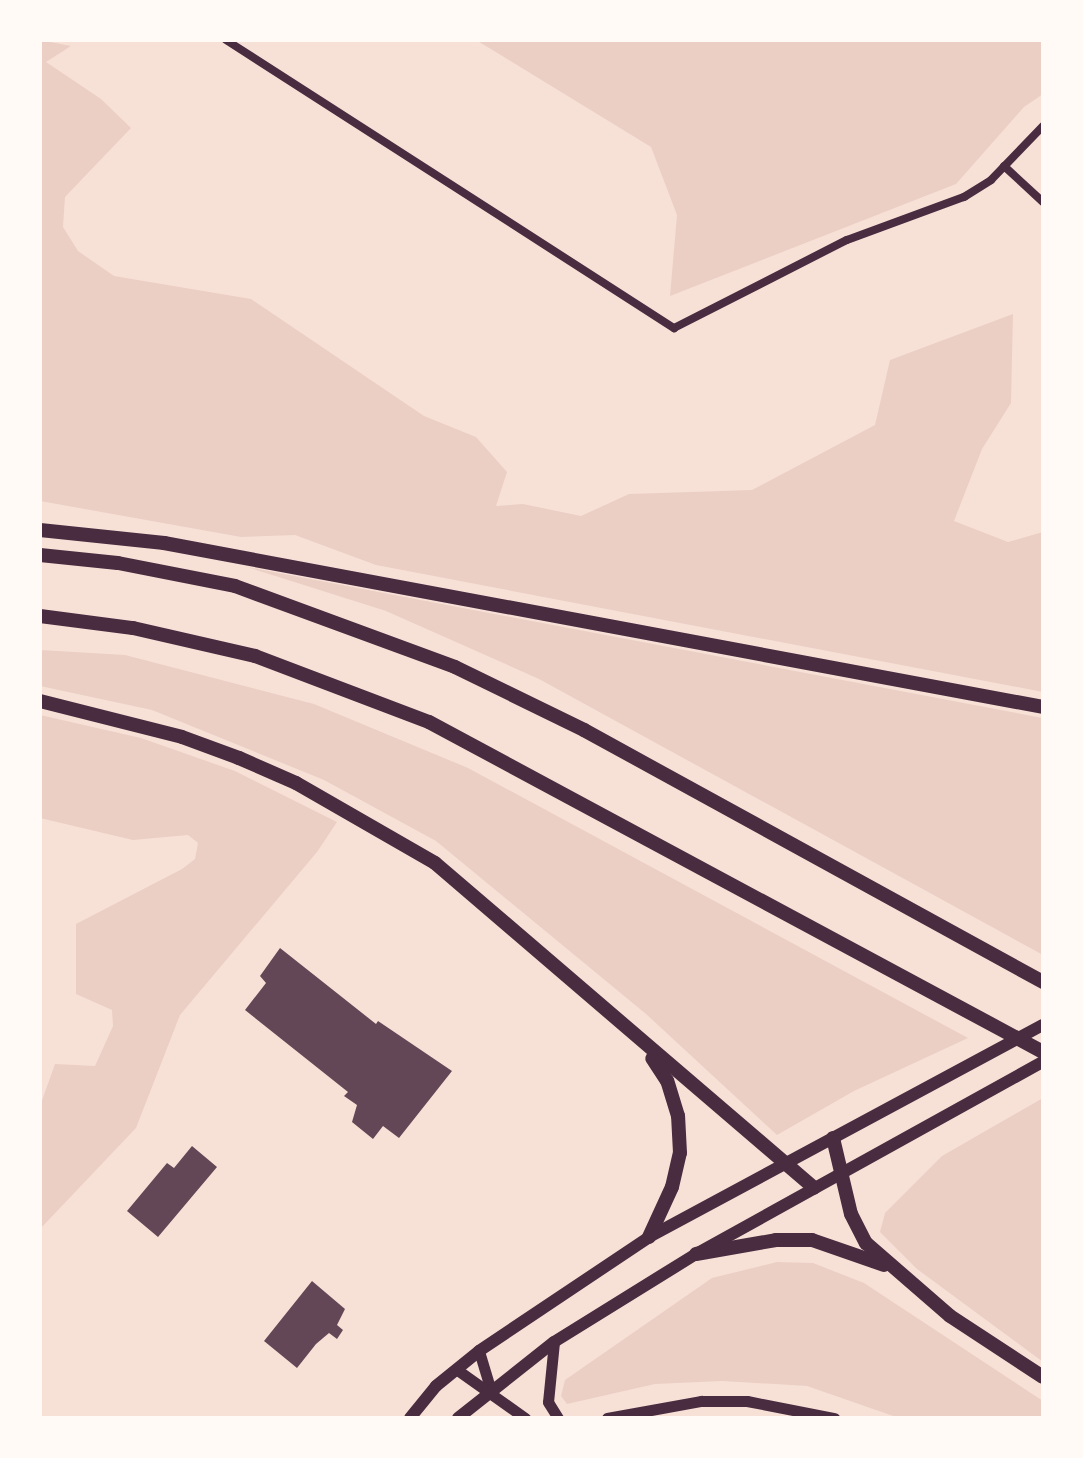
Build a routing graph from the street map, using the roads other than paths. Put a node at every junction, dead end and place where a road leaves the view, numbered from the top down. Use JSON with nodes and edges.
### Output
{"nodes":[{"id":1,"x":226,"y":40,"type":"edge"},
{"id":2,"x":1043,"y":126,"type":"edge"},
{"id":3,"x":1004,"y":166,"type":"junction"},
{"id":4,"x":1043,"y":202,"type":"edge"},
{"id":5,"x":40,"y":530,"type":"edge"},
{"id":6,"x":40,"y":555,"type":"edge"},
{"id":7,"x":40,"y":616,"type":"edge"},
{"id":8,"x":40,"y":701,"type":"edge"},
{"id":9,"x":1043,"y":707,"type":"edge"},
{"id":10,"x":1043,"y":982,"type":"edge"},
{"id":11,"x":1043,"y":1025,"type":"edge"},
{"id":12,"x":640,"y":1040,"type":"junction"},
{"id":13,"x":1043,"y":1052,"type":"edge"},
{"id":14,"x":1043,"y":1062,"type":"edge"},
{"id":15,"x":833,"y":1138,"type":"junction"},
{"id":16,"x":788,"y":1162,"type":"junction"},
{"id":17,"x":841,"y":1173,"type":"junction"},
{"id":18,"x":814,"y":1188,"type":"junction"},
{"id":19,"x":649,"y":1237,"type":"junction"},
{"id":20,"x":696,"y":1254,"type":"junction"},
{"id":21,"x":892,"y":1269,"type":"junction"},
{"id":22,"x":554,"y":1342,"type":"junction"},
{"id":23,"x":479,"y":1351,"type":"junction"},
{"id":24,"x":456,"y":1369,"type":"junction"},
{"id":25,"x":1043,"y":1378,"type":"edge"},
{"id":26,"x":491,"y":1390,"type":"junction"},
{"id":27,"x":410,"y":1418,"type":"edge"},
{"id":28,"x":458,"y":1418,"type":"edge"},
{"id":29,"x":525,"y":1418,"type":"edge"},
{"id":30,"x":558,"y":1418,"type":"edge"},
{"id":31,"x":607,"y":1418,"type":"edge"},
{"id":32,"x":834,"y":1418,"type":"edge"}],
"edges":[{"from":1,"to":3,"type":"street"},
{"from":2,"to":3,"type":"street"},
{"from":3,"to":4,"type":"street"},
{"from":5,"to":9,"type":"highway"},
{"from":6,"to":10,"type":"highway"},
{"from":7,"to":13,"type":"highway"},
{"from":8,"to":12,"type":"highway"},
{"from":11,"to":15,"type":"main road"},
{"from":12,"to":16,"type":"highway"},
{"from":12,"to":19,"type":"highway"},
{"from":14,"to":17,"type":"main road"},
{"from":15,"to":16,"type":"main road"},
{"from":15,"to":17,"type":"highway"},
{"from":16,"to":18,"type":"highway"},
{"from":16,"to":19,"type":"main road"},
{"from":17,"to":18,"type":"main road"},
{"from":17,"to":21,"type":"highway"},
{"from":18,"to":20,"type":"main road"},
{"from":19,"to":23,"type":"main road"},
{"from":20,"to":21,"type":"highway"},
{"from":20,"to":22,"type":"main road"},
{"from":21,"to":25,"type":"highway"},
{"from":22,"to":26,"type":"main road"},
{"from":22,"to":30,"type":"main road"},
{"from":23,"to":24,"type":"main road"},
{"from":23,"to":26,"type":"main road"},
{"from":24,"to":26,"type":"main road"},
{"from":24,"to":27,"type":"main road"},
{"from":26,"to":28,"type":"main road"},
{"from":26,"to":29,"type":"main road"},
{"from":31,"to":32,"type":"main road"}]}
